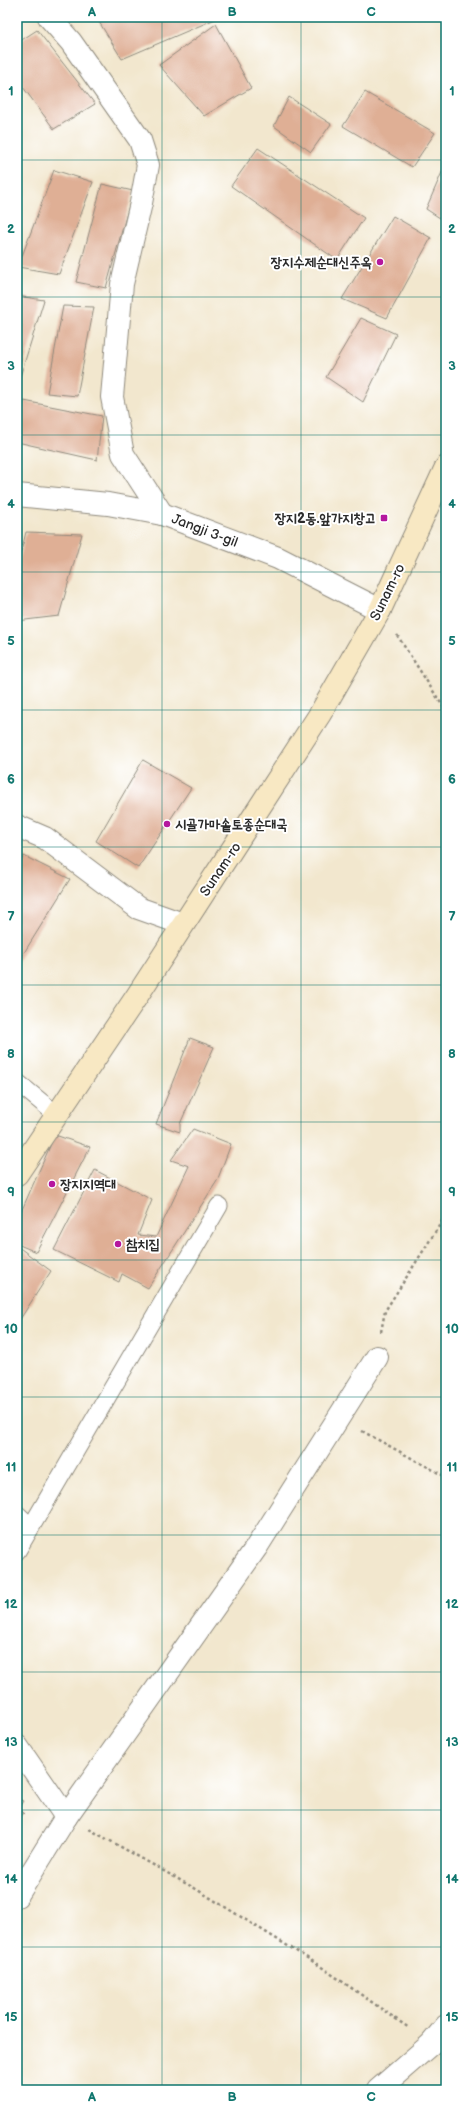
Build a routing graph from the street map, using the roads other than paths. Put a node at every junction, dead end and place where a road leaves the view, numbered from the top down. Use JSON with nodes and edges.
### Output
{"nodes":[{"id":1,"x":49,"y":17,"type":"edge"},
{"id":2,"x":446,"y":467,"type":"edge"},
{"id":3,"x":17,"y":495,"type":"edge"},
{"id":4,"x":162,"y":514,"type":"junction"},
{"id":5,"x":380,"y":610,"type":"junction"},
{"id":6,"x":17,"y":826,"type":"edge"},
{"id":7,"x":184,"y":924,"type":"junction"},
{"id":8,"x":17,"y":1082,"type":"edge"},
{"id":9,"x":57,"y":1115,"type":"junction"},
{"id":10,"x":17,"y":1174,"type":"edge"},
{"id":11,"x":219,"y":1206,"type":"dead end"},
{"id":12,"x":377,"y":1357,"type":"road end"},
{"id":13,"x":17,"y":1514,"type":"edge"},
{"id":14,"x":31,"y":1527,"type":"junction"},
{"id":15,"x":17,"y":1551,"type":"edge"},
{"id":16,"x":17,"y":1746,"type":"edge"},
{"id":17,"x":66,"y":1817,"type":"junction"},
{"id":18,"x":17,"y":1896,"type":"edge"},
{"id":19,"x":446,"y":2026,"type":"edge"},
{"id":20,"x":378,"y":2090,"type":"edge"}],
"edges":[{"from":1,"to":4,"type":"street"},
{"from":2,"to":5,"type":"street","name":"Sunam-ro"},
{"from":3,"to":4,"type":"street","name":"Jangji 3-gil"},
{"from":4,"to":5,"type":"street","name":"Jangji 3-gil"},
{"from":5,"to":7,"type":"street","name":"Sunam-ro"},
{"from":6,"to":7,"type":"street"},
{"from":7,"to":9,"type":"street","name":"Sunam-ro"},
{"from":8,"to":9,"type":"lane"},
{"from":9,"to":10,"type":"street","name":"Sunam-ro"},
{"from":11,"to":14,"type":"lane"},
{"from":12,"to":17,"type":"street"},
{"from":13,"to":14,"type":"lane"},
{"from":14,"to":15,"type":"lane"},
{"from":16,"to":17,"type":"street"},
{"from":17,"to":18,"type":"street"},
{"from":19,"to":20,"type":"street"}]}
